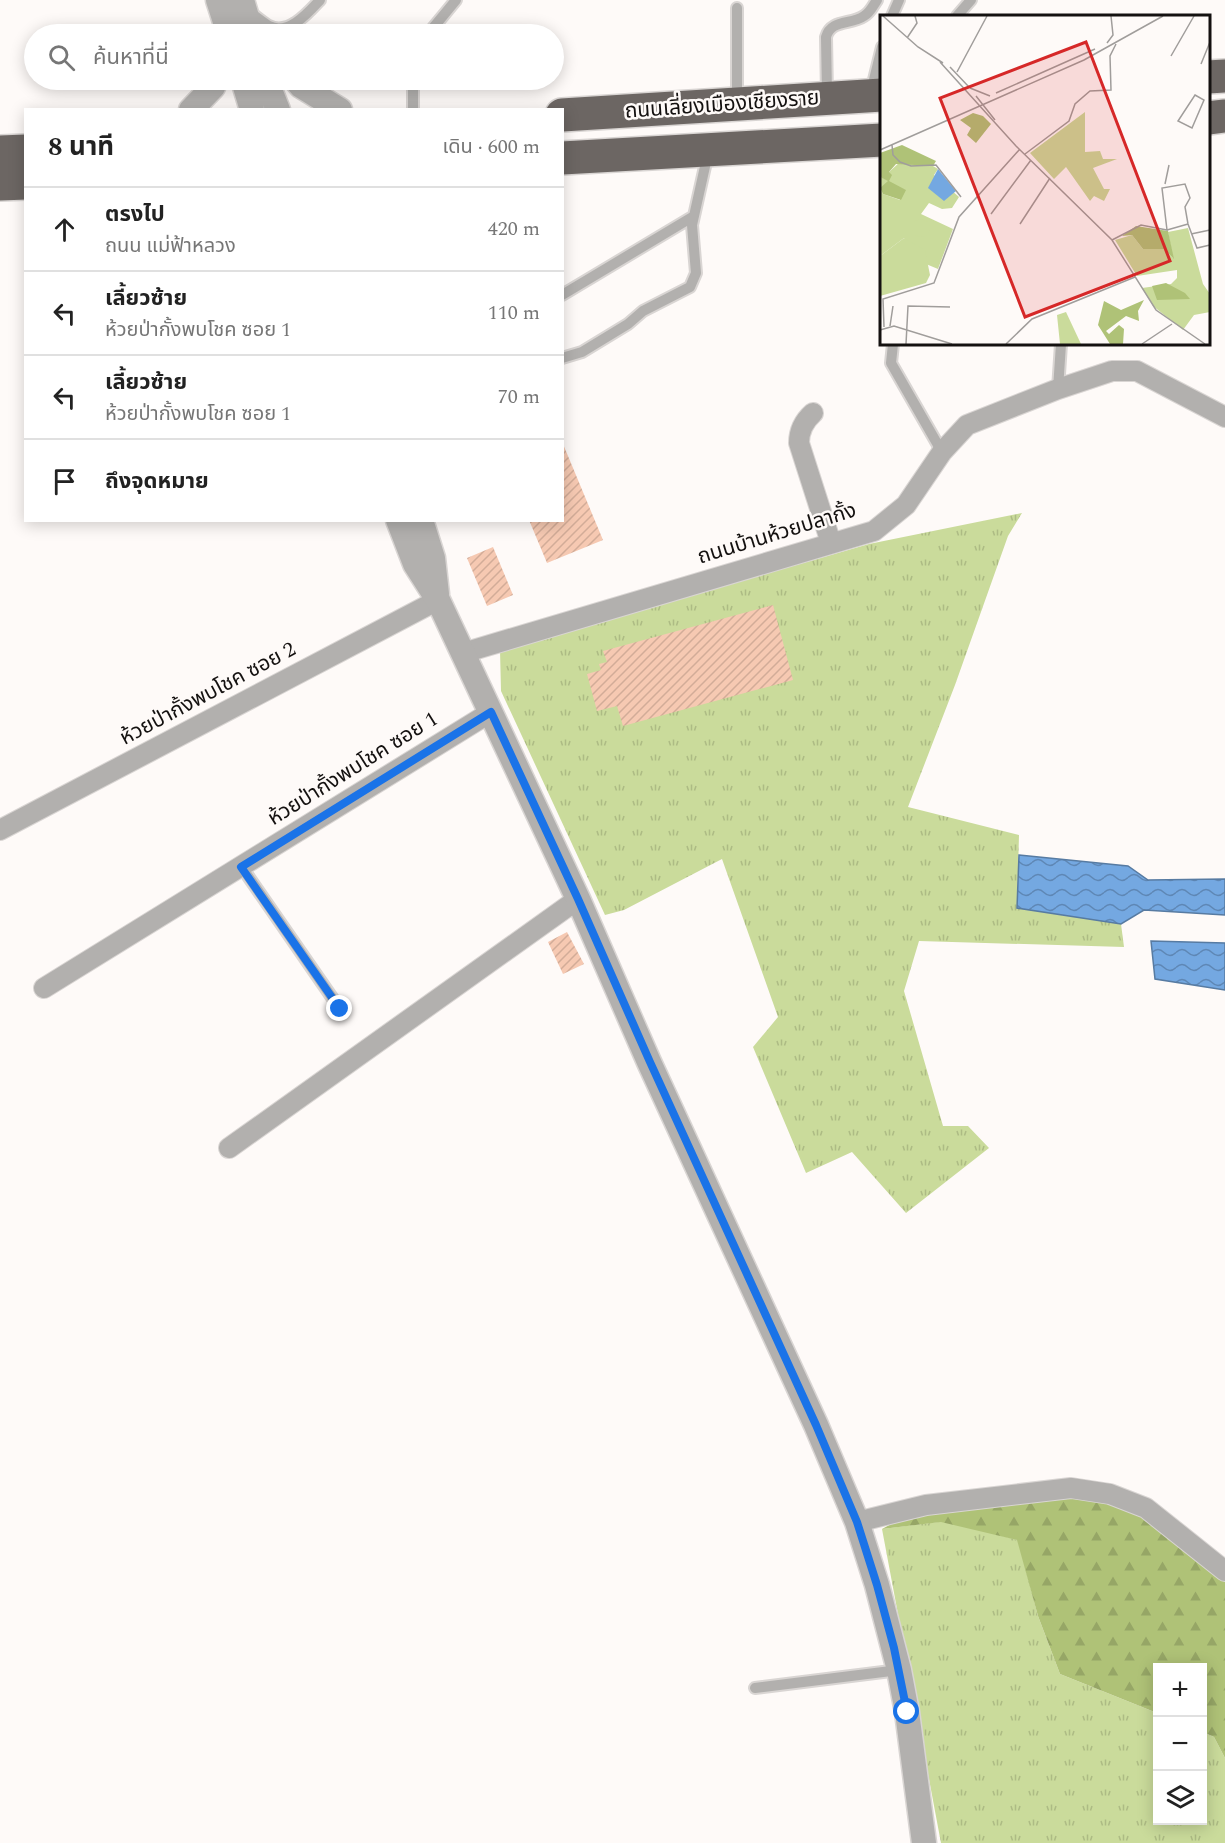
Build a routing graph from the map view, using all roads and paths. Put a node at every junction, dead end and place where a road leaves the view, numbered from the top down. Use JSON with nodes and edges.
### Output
{"nodes":[{"id":1,"x":320,"y":0,"type":"edge"},
{"id":2,"x":456,"y":0,"type":"edge"},
{"id":3,"x":877,"y":0,"type":"edge"},
{"id":4,"x":899,"y":0,"type":"edge"},
{"id":5,"x":971,"y":0,"type":"edge"},
{"id":6,"x":737,"y":8,"type":"dead end"},
{"id":7,"x":892,"y":15,"type":"edge"},
{"id":8,"x":958,"y":15,"type":"edge"},
{"id":9,"x":231,"y":16,"type":"edge"},
{"id":10,"x":245,"y":24,"type":"edge"},
{"id":11,"x":261,"y":24,"type":"edge"},
{"id":12,"x":292,"y":24,"type":"edge"},
{"id":13,"x":436,"y":24,"type":"edge"},
{"id":14,"x":880,"y":63,"type":"edge"},
{"id":15,"x":210,"y":90,"type":"edge"},
{"id":16,"x":246,"y":90,"type":"edge"},
{"id":17,"x":270,"y":90,"type":"edge"},
{"id":18,"x":308,"y":90,"type":"edge"},
{"id":19,"x":413,"y":90,"type":"edge"},
{"id":20,"x":876,"y":95,"type":"edge"},
{"id":21,"x":827,"y":98,"type":"junction"},
{"id":22,"x":737,"y":104,"type":"junction"},
{"id":23,"x":193,"y":108,"type":"edge"},
{"id":24,"x":251,"y":108,"type":"edge"},
{"id":25,"x":277,"y":108,"type":"edge"},
{"id":26,"x":337,"y":108,"type":"edge"},
{"id":27,"x":413,"y":108,"type":"edge"},
{"id":28,"x":564,"y":115,"type":"edge"},
{"id":29,"x":1225,"y":116,"type":"edge"},
{"id":30,"x":1210,"y":118,"type":"edge"},
{"id":31,"x":880,"y":140,"type":"edge"},
{"id":32,"x":709,"y":150,"type":"junction"},
{"id":33,"x":24,"y":151,"type":"edge"},
{"id":34,"x":0,"y":152,"type":"edge"},
{"id":35,"x":564,"y":158,"type":"edge"},
{"id":36,"x":24,"y":183,"type":"edge"},
{"id":37,"x":0,"y":184,"type":"edge"},
{"id":38,"x":694,"y":216,"type":"junction"},
{"id":39,"x":564,"y":294,"type":"edge"},
{"id":40,"x":893,"y":345,"type":"edge"},
{"id":41,"x":1061,"y":345,"type":"edge"},
{"id":42,"x":564,"y":357,"type":"edge"},
{"id":43,"x":1058,"y":389,"type":"junction"},
{"id":44,"x":813,"y":412,"type":"dead end"},
{"id":45,"x":1225,"y":417,"type":"edge"},
{"id":46,"x":942,"y":452,"type":"junction"},
{"id":47,"x":399,"y":522,"type":"edge"},
{"id":48,"x":423,"y":522,"type":"edge"},
{"id":49,"x":831,"y":543,"type":"junction"},
{"id":50,"x":438,"y":600,"type":"junction"},
{"id":51,"x":464,"y":653,"type":"junction"},
{"id":52,"x":491,"y":712,"type":"junction"},
{"id":53,"x":0,"y":830,"type":"edge"},
{"id":54,"x":241,"y":867,"type":"junction"},
{"id":55,"x":578,"y":899,"type":"junction"},
{"id":56,"x":44,"y":988,"type":"dead end"},
{"id":57,"x":340,"y":1009,"type":"dead end"},
{"id":58,"x":229,"y":1148,"type":"dead end"},
{"id":59,"x":857,"y":1522,"type":"junction"},
{"id":60,"x":1225,"y":1571,"type":"edge"},
{"id":61,"x":899,"y":1670,"type":"junction"},
{"id":62,"x":754,"y":1688,"type":"dead end"},
{"id":63,"x":924,"y":1843,"type":"edge"}],
"edges":[{"from":1,"to":12,"type":"lane"},
{"from":2,"to":13,"type":"lane"},
{"from":3,"to":21,"type":"lane"},
{"from":4,"to":7,"type":"lane"},
{"from":5,"to":8,"type":"lane"},
{"from":6,"to":22,"type":"lane"},
{"from":9,"to":10,"type":"street"},
{"from":9,"to":11,"type":"lane"},
{"from":14,"to":20,"type":"lane"},
{"from":15,"to":23,"type":"street"},
{"from":16,"to":24,"type":"street"},
{"from":17,"to":25,"type":"street"},
{"from":18,"to":26,"type":"street"},
{"from":19,"to":27,"type":"lane"},
{"from":20,"to":21,"type":"highway","name":"ถนนเลี่ยงเมืองเชียงราย"},
{"from":21,"to":22,"type":"highway","name":"ถนนเลี่ยงเมืองเชียงราย"},
{"from":22,"to":28,"type":"highway","name":"ถนนเลี่ยงเมืองเชียงราย"},
{"from":29,"to":30,"type":"highway"},
{"from":31,"to":32,"type":"highway","name":"ถนนเลี่ยงเมืองเชียงราย"},
{"from":32,"to":35,"type":"highway","name":"ถนนเลี่ยงเมืองเชียงราย"},
{"from":32,"to":38,"type":"lane"},
{"from":33,"to":34,"type":"highway"},
{"from":36,"to":37,"type":"highway"},
{"from":38,"to":39,"type":"lane"},
{"from":38,"to":42,"type":"lane"},
{"from":40,"to":46,"type":"lane"},
{"from":41,"to":43,"type":"lane"},
{"from":43,"to":45,"type":"street","name":"ถนนบ้านห้วยปลากั้ง"},
{"from":43,"to":46,"type":"street","name":"ถนนบ้านห้วยปลากั้ง"},
{"from":44,"to":49,"type":"street"},
{"from":46,"to":49,"type":"street","name":"ถนนบ้านห้วยปลากั้ง"},
{"from":47,"to":50,"type":"street"},
{"from":48,"to":50,"type":"street"},
{"from":49,"to":51,"type":"street","name":"ถนนบ้านห้วยปลากั้ง"},
{"from":50,"to":51,"type":"street"},
{"from":50,"to":53,"type":"street","name":"ห้วยป่ากั้งพบโชค ซอย 2"},
{"from":51,"to":52,"type":"street"},
{"from":52,"to":54,"type":"street","name":"ห้วยป่ากั้งพบโชค ซอย 1"},
{"from":52,"to":55,"type":"street"},
{"from":54,"to":56,"type":"street","name":"ห้วยป่ากั้งพบโชค ซอย 1"},
{"from":54,"to":57,"type":"lane"},
{"from":55,"to":58,"type":"street"},
{"from":55,"to":59,"type":"street"},
{"from":59,"to":60,"type":"street"},
{"from":59,"to":61,"type":"street"},
{"from":61,"to":62,"type":"lane"},
{"from":61,"to":63,"type":"street"}]}
